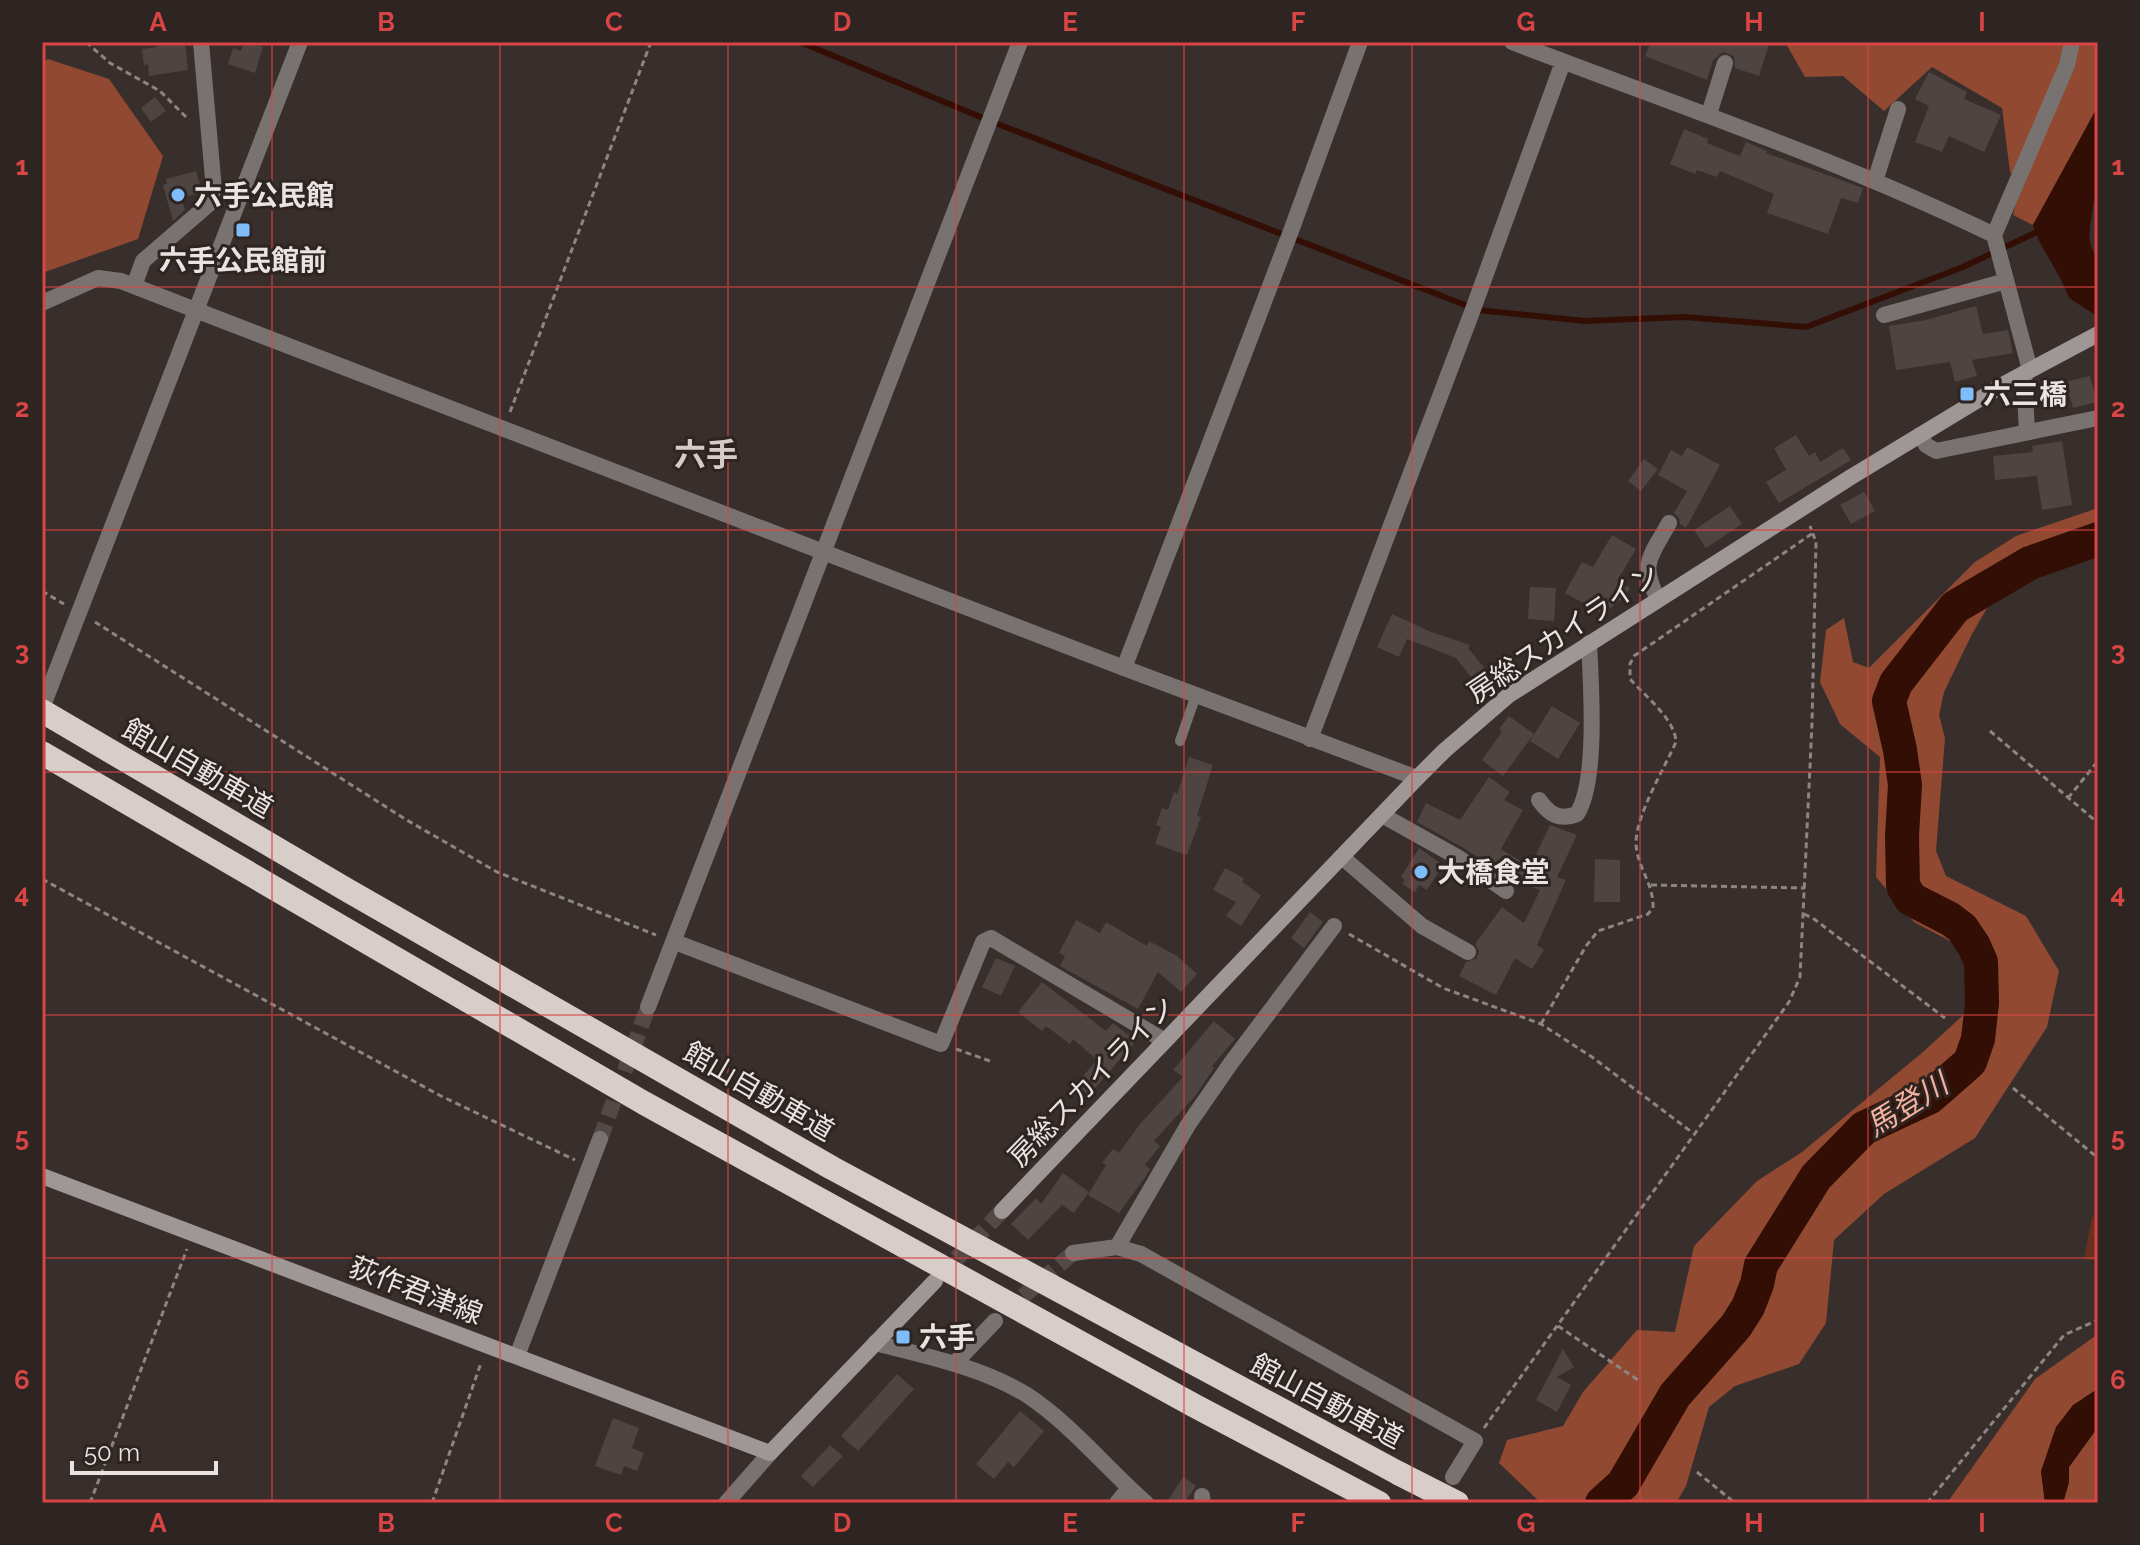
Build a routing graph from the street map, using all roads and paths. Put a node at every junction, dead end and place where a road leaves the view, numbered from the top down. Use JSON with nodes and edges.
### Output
{"nodes":[{"id":1,"x":86,"y":42,"type":"edge"},
{"id":2,"x":201,"y":42,"type":"edge"},
{"id":3,"x":300,"y":42,"type":"edge"},
{"id":4,"x":651,"y":42,"type":"edge"},
{"id":5,"x":1020,"y":42,"type":"edge"},
{"id":6,"x":1360,"y":42,"type":"edge"},
{"id":7,"x":1512,"y":42,"type":"edge"},
{"id":8,"x":2072,"y":42,"type":"edge"},
{"id":9,"x":1563,"y":62,"type":"junction"},
{"id":10,"x":1725,"y":63,"type":"dead end"},
{"id":11,"x":1898,"y":109,"type":"dead end"},
{"id":12,"x":1709,"y":114,"type":"junction"},
{"id":13,"x":209,"y":134,"type":"junction"},
{"id":14,"x":1875,"y":181,"type":"junction"},
{"id":15,"x":1994,"y":238,"type":"junction"},
{"id":16,"x":2005,"y":278,"type":"junction"},
{"id":17,"x":134,"y":286,"type":"junction"},
{"id":18,"x":42,"y":303,"type":"edge"},
{"id":19,"x":198,"y":311,"type":"junction"},
{"id":20,"x":1884,"y":315,"type":"dead end"},
{"id":21,"x":2096,"y":335,"type":"edge"},
{"id":22,"x":2027,"y":372,"type":"junction"},
{"id":23,"x":2098,"y":418,"type":"edge"},
{"id":24,"x":504,"y":429,"type":"junction"},
{"id":25,"x":2027,"y":432,"type":"junction"},
{"id":26,"x":1920,"y":435,"type":"junction"},
{"id":27,"x":1803,"y":506,"type":"junction"},
{"id":28,"x":1669,"y":523,"type":"dead end"},
{"id":29,"x":1813,"y":533,"type":"junction"},
{"id":30,"x":825,"y":553,"type":"junction"},
{"id":31,"x":42,"y":591,"type":"edge"},
{"id":32,"x":1658,"y":599,"type":"junction"},
{"id":33,"x":79,"y":612,"type":"junction"},
{"id":34,"x":1589,"y":643,"type":"junction"},
{"id":35,"x":1124,"y":668,"type":"junction"},
{"id":36,"x":1196,"y":695,"type":"junction"},
{"id":37,"x":42,"y":709,"type":"edge"},
{"id":38,"x":1990,"y":731,"type":"dead end"},
{"id":39,"x":1310,"y":739,"type":"junction"},
{"id":40,"x":1180,"y":741,"type":"dead end"},
{"id":41,"x":42,"y":753,"type":"edge"},
{"id":42,"x":2098,"y":761,"type":"edge"},
{"id":43,"x":1417,"y":778,"type":"junction"},
{"id":44,"x":2068,"y":798,"type":"junction"},
{"id":45,"x":1539,"y":800,"type":"dead end"},
{"id":46,"x":1382,"y":815,"type":"junction"},
{"id":47,"x":2098,"y":823,"type":"edge"},
{"id":48,"x":1342,"y":857,"type":"junction"},
{"id":49,"x":42,"y":879,"type":"edge"},
{"id":50,"x":1651,"y":885,"type":"junction"},
{"id":51,"x":1805,"y":888,"type":"junction"},
{"id":52,"x":1506,"y":891,"type":"dead end"},
{"id":53,"x":1804,"y":914,"type":"junction"},
{"id":54,"x":1334,"y":926,"type":"joint"},
{"id":55,"x":675,"y":942,"type":"junction"},
{"id":56,"x":1468,"y":952,"type":"dead end"},
{"id":57,"x":648,"y":1007,"type":"tunnel mouth"},
{"id":58,"x":1945,"y":1018,"type":"dead end"},
{"id":59,"x":1541,"y":1024,"type":"junction"},
{"id":60,"x":1165,"y":1041,"type":"junction"},
{"id":61,"x":941,"y":1044,"type":"junction"},
{"id":62,"x":990,"y":1061,"type":"dead end"},
{"id":63,"x":2013,"y":1088,"type":"dead end"},
{"id":64,"x":1693,"y":1133,"type":"junction"},
{"id":65,"x":600,"y":1139,"type":"tunnel mouth"},
{"id":66,"x":2098,"y":1158,"type":"edge"},
{"id":67,"x":589,"y":1166,"type":"junction"},
{"id":68,"x":42,"y":1176,"type":"edge"},
{"id":69,"x":1002,"y":1211,"type":"tunnel mouth"},
{"id":70,"x":193,"y":1233,"type":"junction"},
{"id":71,"x":1117,"y":1247,"type":"junction"},
{"id":72,"x":1073,"y":1253,"type":"tunnel mouth"},
{"id":73,"x":935,"y":1281,"type":"tunnel mouth"},
{"id":74,"x":2098,"y":1320,"type":"edge"},
{"id":75,"x":995,"y":1321,"type":"tunnel mouth"},
{"id":76,"x":1558,"y":1326,"type":"junction"},
{"id":77,"x":875,"y":1343,"type":"junction"},
{"id":78,"x":488,"y":1345,"type":"junction"},
{"id":79,"x":517,"y":1356,"type":"junction"},
{"id":80,"x":955,"y":1363,"type":"junction"},
{"id":81,"x":1641,"y":1382,"type":"dead end"},
{"id":82,"x":1475,"y":1441,"type":"junction"},
{"id":83,"x":770,"y":1453,"type":"junction"},
{"id":84,"x":1697,"y":1472,"type":"dead end"},
{"id":85,"x":1453,"y":1477,"type":"dead end"},
{"id":86,"x":1129,"y":1488,"type":"junction"},
{"id":87,"x":90,"y":1503,"type":"edge"},
{"id":88,"x":432,"y":1503,"type":"edge"},
{"id":89,"x":726,"y":1503,"type":"edge"},
{"id":90,"x":1117,"y":1503,"type":"edge"},
{"id":91,"x":1146,"y":1503,"type":"edge"},
{"id":92,"x":1379,"y":1503,"type":"edge"},
{"id":93,"x":1457,"y":1503,"type":"edge"},
{"id":94,"x":1735,"y":1503,"type":"edge"},
{"id":95,"x":1927,"y":1503,"type":"edge"}],
"edges":[{"from":1,"to":13,"type":"path"},
{"from":2,"to":13,"type":"street"},
{"from":3,"to":19,"type":"street"},
{"from":4,"to":24,"type":"path"},
{"from":5,"to":30,"type":"street"},
{"from":6,"to":35,"type":"street"},
{"from":7,"to":9,"type":"street"},
{"from":8,"to":15,"type":"street"},
{"from":9,"to":12,"type":"street"},
{"from":9,"to":39,"type":"street"},
{"from":10,"to":12,"type":"street"},
{"from":11,"to":14,"type":"street"},
{"from":12,"to":14,"type":"street"},
{"from":13,"to":17,"type":"street"},
{"from":14,"to":15,"type":"street"},
{"from":15,"to":16,"type":"street"},
{"from":16,"to":20,"type":"street"},
{"from":16,"to":22,"type":"street"},
{"from":17,"to":18,"type":"street"},
{"from":17,"to":19,"type":"street"},
{"from":19,"to":24,"type":"street"},
{"from":19,"to":33,"type":"street"},
{"from":21,"to":22,"type":"main road","name":"房総スカイライン"},
{"from":22,"to":25,"type":"street"},
{"from":22,"to":26,"type":"main road","name":"房総スカイライン"},
{"from":23,"to":25,"type":"street"},
{"from":24,"to":30,"type":"street"},
{"from":25,"to":26,"type":"street"},
{"from":26,"to":27,"type":"main road","name":"房総スカイライン"},
{"from":27,"to":29,"type":"path"},
{"from":27,"to":32,"type":"main road","name":"房総スカイライン"},
{"from":28,"to":32,"type":"street"},
{"from":29,"to":50,"type":"path"},
{"from":29,"to":51,"type":"path"},
{"from":30,"to":35,"type":"street"},
{"from":30,"to":55,"type":"street"},
{"from":31,"to":33,"type":"path"},
{"from":32,"to":34,"type":"main road","name":"房総スカイライン"},
{"from":33,"to":37,"type":"street"},
{"from":33,"to":55,"type":"path"},
{"from":34,"to":43,"type":"main road","name":"房総スカイライン"},
{"from":34,"to":45,"type":"street"},
{"from":35,"to":36,"type":"street"},
{"from":36,"to":39,"type":"street"},
{"from":36,"to":40,"type":"lane"},
{"from":37,"to":93,"type":"highway","name":"館山自動車道","bridge":true},
{"from":38,"to":44,"type":"path"},
{"from":39,"to":43,"type":"street"},
{"from":41,"to":92,"type":"highway"},
{"from":42,"to":44,"type":"path"},
{"from":43,"to":46,"type":"main road","name":"房総スカイライン"},
{"from":44,"to":47,"type":"path"},
{"from":46,"to":48,"type":"main road","name":"房総スカイライン"},
{"from":46,"to":52,"type":"street"},
{"from":48,"to":56,"type":"street"},
{"from":48,"to":60,"type":"main road","name":"房総スカイライン"},
{"from":49,"to":67,"type":"path"},
{"from":50,"to":51,"type":"path"},
{"from":50,"to":59,"type":"path"},
{"from":51,"to":53,"type":"path"},
{"from":53,"to":58,"type":"path"},
{"from":53,"to":64,"type":"path"},
{"from":54,"to":59,"type":"path"},
{"from":54,"to":71,"type":"street"},
{"from":55,"to":57,"type":"street"},
{"from":55,"to":61,"type":"street"},
{"from":59,"to":64,"type":"path"},
{"from":60,"to":61,"type":"street"},
{"from":60,"to":69,"type":"main road","name":"房総スカイライン"},
{"from":61,"to":62,"type":"path"},
{"from":63,"to":66,"type":"path"},
{"from":64,"to":76,"type":"path"},
{"from":65,"to":67,"type":"street"},
{"from":67,"to":79,"type":"street"},
{"from":68,"to":70,"type":"main road","name":"荻作君津線"},
{"from":70,"to":78,"type":"main road","name":"荻作君津線"},
{"from":70,"to":87,"type":"path"},
{"from":71,"to":72,"type":"street"},
{"from":71,"to":82,"type":"street"},
{"from":73,"to":77,"type":"main road"},
{"from":74,"to":95,"type":"path"},
{"from":75,"to":80,"type":"street"},
{"from":76,"to":81,"type":"path"},
{"from":76,"to":82,"type":"path"},
{"from":77,"to":80,"type":"street"},
{"from":77,"to":83,"type":"main road"},
{"from":78,"to":79,"type":"main road","name":"荻作君津線"},
{"from":78,"to":88,"type":"path"},
{"from":79,"to":83,"type":"main road","name":"荻作君津線"},
{"from":80,"to":86,"type":"street"},
{"from":82,"to":85,"type":"street"},
{"from":83,"to":89,"type":"street"},
{"from":84,"to":94,"type":"path"},
{"from":86,"to":90,"type":"street"},
{"from":86,"to":91,"type":"street"}]}
